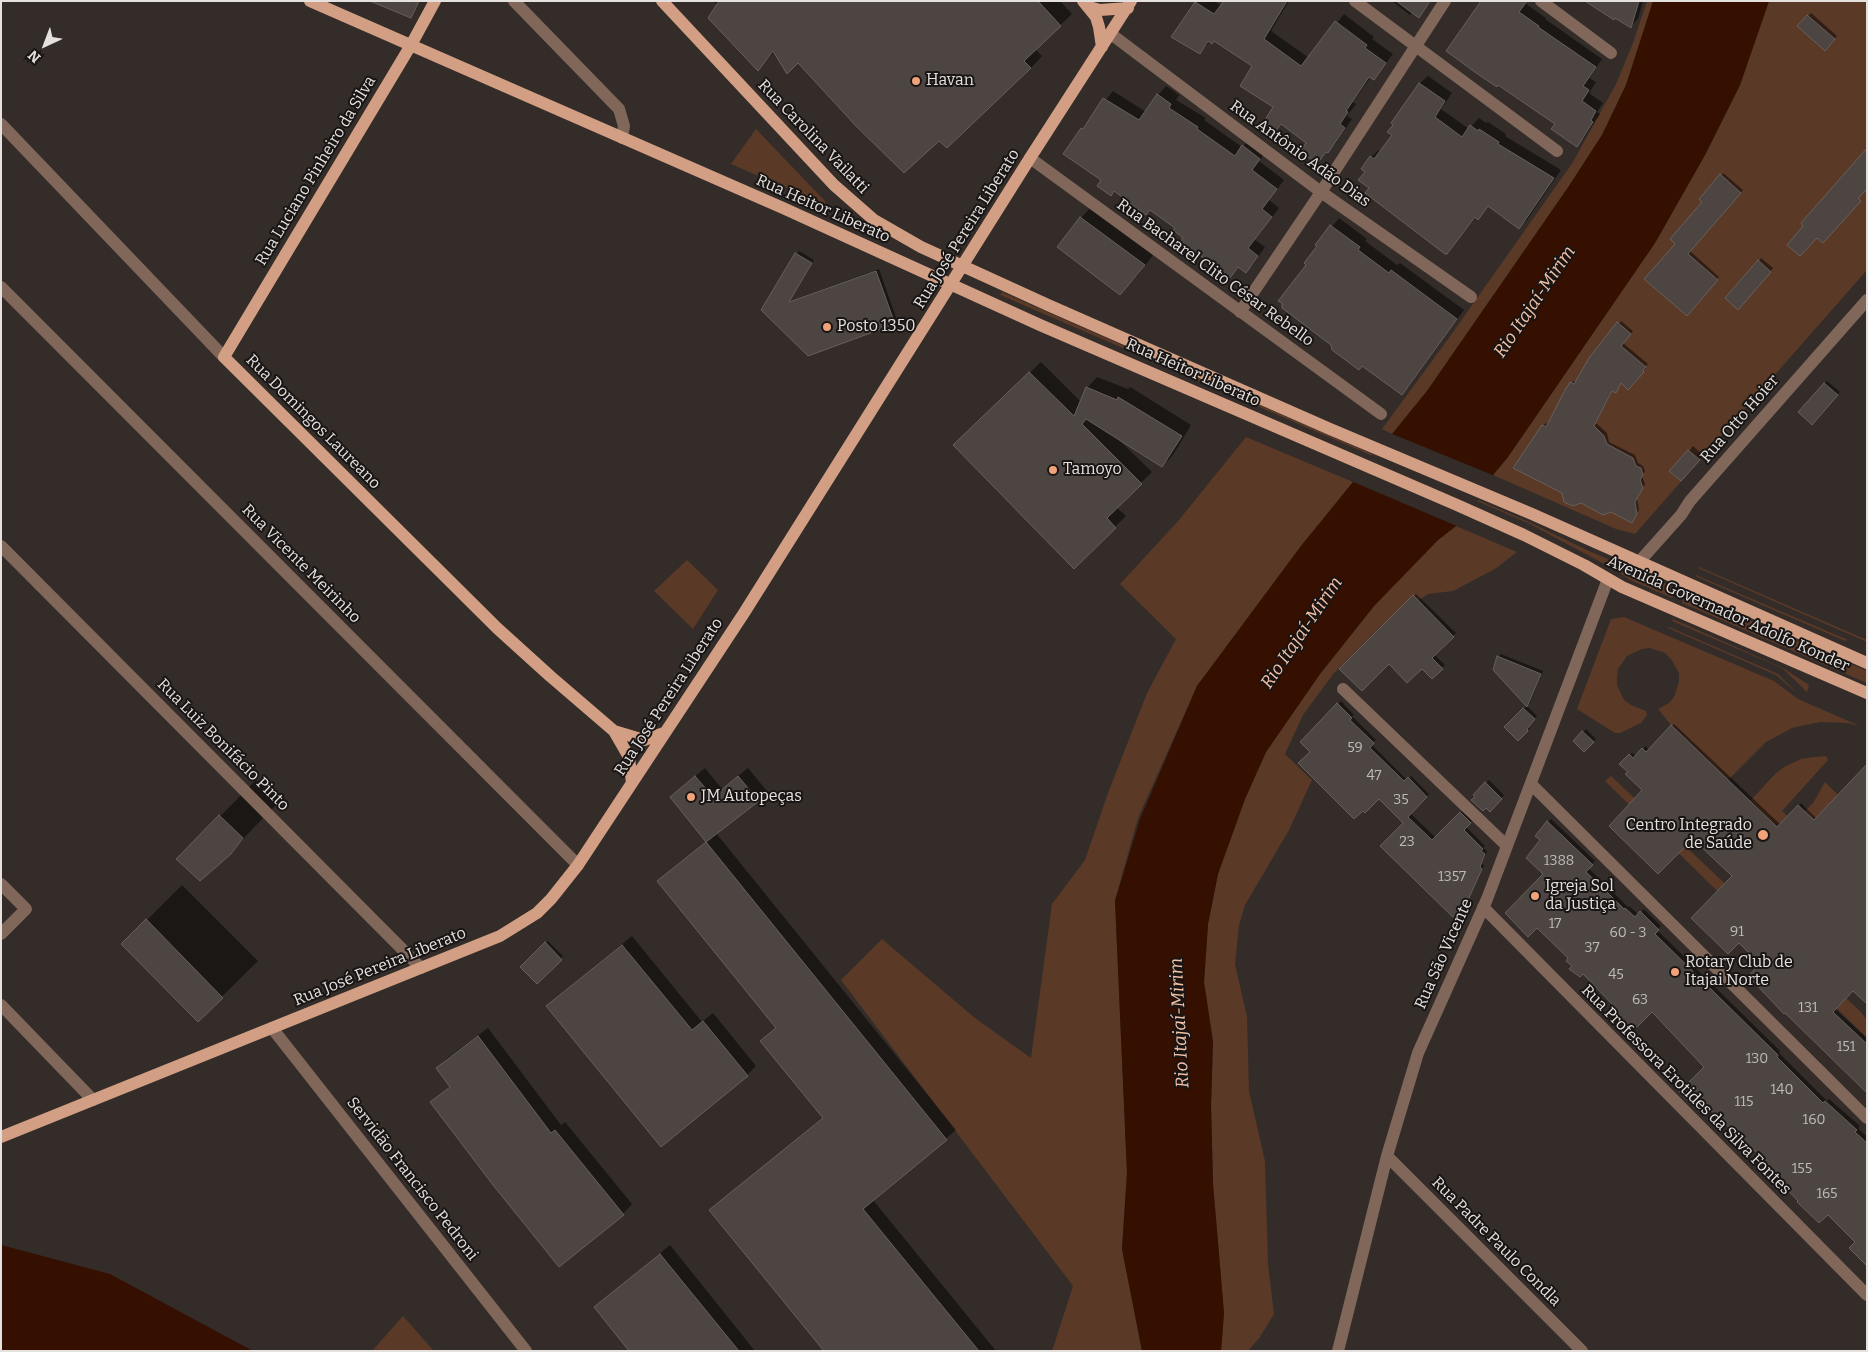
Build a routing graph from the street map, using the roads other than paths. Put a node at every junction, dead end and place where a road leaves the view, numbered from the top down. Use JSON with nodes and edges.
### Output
{"nodes":[{"id":1,"x":310,"y":1,"type":"edge"},
{"id":2,"x":435,"y":1,"type":"edge"},
{"id":3,"x":514,"y":1,"type":"edge"},
{"id":4,"x":662,"y":1,"type":"edge"},
{"id":5,"x":1355,"y":1,"type":"edge"},
{"id":6,"x":1446,"y":1,"type":"edge"},
{"id":7,"x":1541,"y":1,"type":"edge"},
{"id":8,"x":1086,"y":4,"type":"edge"},
{"id":9,"x":1130,"y":4,"type":"edge"},
{"id":10,"x":1111,"y":34,"type":"junction"},
{"id":11,"x":411,"y":45,"type":"junction"},
{"id":12,"x":1415,"y":46,"type":"junction"},
{"id":13,"x":1102,"y":48,"type":"junction"},
{"id":14,"x":1611,"y":53,"type":"dead end"},
{"id":15,"x":1,"y":124,"type":"edge"},
{"id":16,"x":622,"y":138,"type":"junction"},
{"id":17,"x":1557,"y":151,"type":"dead end"},
{"id":18,"x":1030,"y":158,"type":"junction"},
{"id":19,"x":1321,"y":192,"type":"junction"},
{"id":20,"x":963,"y":266,"type":"junction"},
{"id":21,"x":951,"y":285,"type":"junction"},
{"id":22,"x":1,"y":287,"type":"edge"},
{"id":23,"x":1471,"y":298,"type":"dead end"},
{"id":24,"x":1867,"y":300,"type":"edge"},
{"id":25,"x":1240,"y":312,"type":"junction"},
{"id":26,"x":224,"y":357,"type":"junction"},
{"id":27,"x":1381,"y":414,"type":"dead end"},
{"id":28,"x":1532,"y":514,"type":"joint"},
{"id":29,"x":1524,"y":535,"type":"joint"},
{"id":30,"x":1,"y":546,"type":"edge"},
{"id":31,"x":1639,"y":562,"type":"junction"},
{"id":32,"x":1608,"y":579,"type":"junction"},
{"id":33,"x":1867,"y":662,"type":"edge"},
{"id":34,"x":1343,"y":690,"type":"dead end"},
{"id":35,"x":1867,"y":693,"type":"edge"},
{"id":36,"x":614,"y":731,"type":"junction"},
{"id":37,"x":664,"y":733,"type":"junction"},
{"id":38,"x":632,"y":783,"type":"junction"},
{"id":39,"x":1531,"y":784,"type":"junction"},
{"id":40,"x":1507,"y":846,"type":"junction"},
{"id":41,"x":578,"y":865,"type":"junction"},
{"id":42,"x":1,"y":884,"type":"edge"},
{"id":43,"x":1483,"y":908,"type":"junction"},
{"id":44,"x":1,"y":934,"type":"edge"},
{"id":45,"x":421,"y":968,"type":"junction"},
{"id":46,"x":1,"y":1005,"type":"edge"},
{"id":47,"x":272,"y":1028,"type":"junction"},
{"id":48,"x":93,"y":1100,"type":"junction"},
{"id":49,"x":1867,"y":1118,"type":"edge"},
{"id":50,"x":1,"y":1137,"type":"edge"},
{"id":51,"x":1387,"y":1156,"type":"junction"},
{"id":52,"x":1867,"y":1295,"type":"edge"},
{"id":53,"x":526,"y":1351,"type":"edge"},
{"id":54,"x":1338,"y":1351,"type":"edge"},
{"id":55,"x":1582,"y":1351,"type":"edge"}],
"edges":[{"from":1,"to":11,"type":"main road","name":"Rua Heitor Liberato"},
{"from":2,"to":11,"type":"main road","name":"Rua Luciano Pinheiro da Silva"},
{"from":3,"to":16,"type":"street"},
{"from":4,"to":20,"type":"main road","name":"Rua Carolina Vailatti"},
{"from":5,"to":12,"type":"street"},
{"from":6,"to":12,"type":"street"},
{"from":7,"to":14,"type":"street"},
{"from":8,"to":9,"type":"main road"},
{"from":8,"to":13,"type":"main road"},
{"from":9,"to":10,"type":"main road","name":"Rua José Pereira Liberato"},
{"from":10,"to":13,"type":"main road","name":"Rua José Pereira Liberato"},
{"from":10,"to":19,"type":"street","name":"Rua Antônio Adão Dias"},
{"from":11,"to":16,"type":"main road","name":"Rua Heitor Liberato"},
{"from":11,"to":26,"type":"main road","name":"Rua Luciano Pinheiro da Silva"},
{"from":12,"to":17,"type":"street"},
{"from":12,"to":19,"type":"street"},
{"from":13,"to":18,"type":"main road","name":"Rua José Pereira Liberato"},
{"from":15,"to":26,"type":"street","name":"Rua Domingos Laureano"},
{"from":16,"to":21,"type":"main road","name":"Rua Heitor Liberato"},
{"from":18,"to":20,"type":"main road","name":"Rua José Pereira Liberato"},
{"from":18,"to":25,"type":"street","name":"Rua Bacharel Clito César Rebello"},
{"from":19,"to":23,"type":"street","name":"Rua Antônio Adão Dias"},
{"from":19,"to":25,"type":"street"},
{"from":20,"to":21,"type":"main road","name":"Rua José Pereira Liberato"},
{"from":20,"to":28,"type":"main road","name":"Rua Heitor Liberato"},
{"from":21,"to":29,"type":"main road","name":"Rua Heitor Liberato"},
{"from":21,"to":37,"type":"main road","name":"Rua José Pereira Liberato"},
{"from":22,"to":41,"type":"street","name":"Rua Vicente Meirinho"},
{"from":24,"to":31,"type":"street","name":"Rua Otto Hoier"},
{"from":25,"to":27,"type":"street","name":"Rua Bacharel Clito César Rebello"},
{"from":26,"to":36,"type":"main road","name":"Rua Domingos Laureano"},
{"from":28,"to":31,"type":"main road","name":"Avenida Governador Adolfo Konder"},
{"from":29,"to":32,"type":"main road","name":"Avenida Governador Adolfo Konder"},
{"from":30,"to":45,"type":"street","name":"Rua Luiz Bonifácio Pinto"},
{"from":31,"to":33,"type":"main road","name":"Avenida Governador Adolfo Konder"},
{"from":32,"to":35,"type":"main road","name":"Avenida Governador Adolfo Konder"},
{"from":32,"to":39,"type":"street","name":"Rua São Vicente"},
{"from":34,"to":40,"type":"street"},
{"from":36,"to":37,"type":"main road","name":"Rua Domingos Laureano"},
{"from":36,"to":38,"type":"main road","name":"Rua Domingos Laureano"},
{"from":37,"to":38,"type":"main road","name":"Rua José Pereira Liberato"},
{"from":38,"to":41,"type":"main road","name":"Rua José Pereira Liberato"},
{"from":39,"to":40,"type":"street","name":"Rua São Vicente"},
{"from":39,"to":49,"type":"street"},
{"from":40,"to":43,"type":"street","name":"Rua São Vicente"},
{"from":41,"to":45,"type":"main road","name":"Rua José Pereira Liberato"},
{"from":42,"to":44,"type":"street"},
{"from":43,"to":51,"type":"street","name":"Rua São Vicente"},
{"from":43,"to":52,"type":"street","name":"Rua Professora Erotides da Silva Fontes"},
{"from":45,"to":47,"type":"main road","name":"Rua José Pereira Liberato"},
{"from":46,"to":48,"type":"street"},
{"from":47,"to":48,"type":"main road","name":"Rua José Pereira Liberato"},
{"from":47,"to":53,"type":"street","name":"Servidão Francisco Pedroni"},
{"from":48,"to":50,"type":"main road","name":"Rua José Pereira Liberato"},
{"from":51,"to":54,"type":"street","name":"Rua São Vicente"},
{"from":51,"to":55,"type":"street","name":"Rua Padre Paulo Condla"}]}
